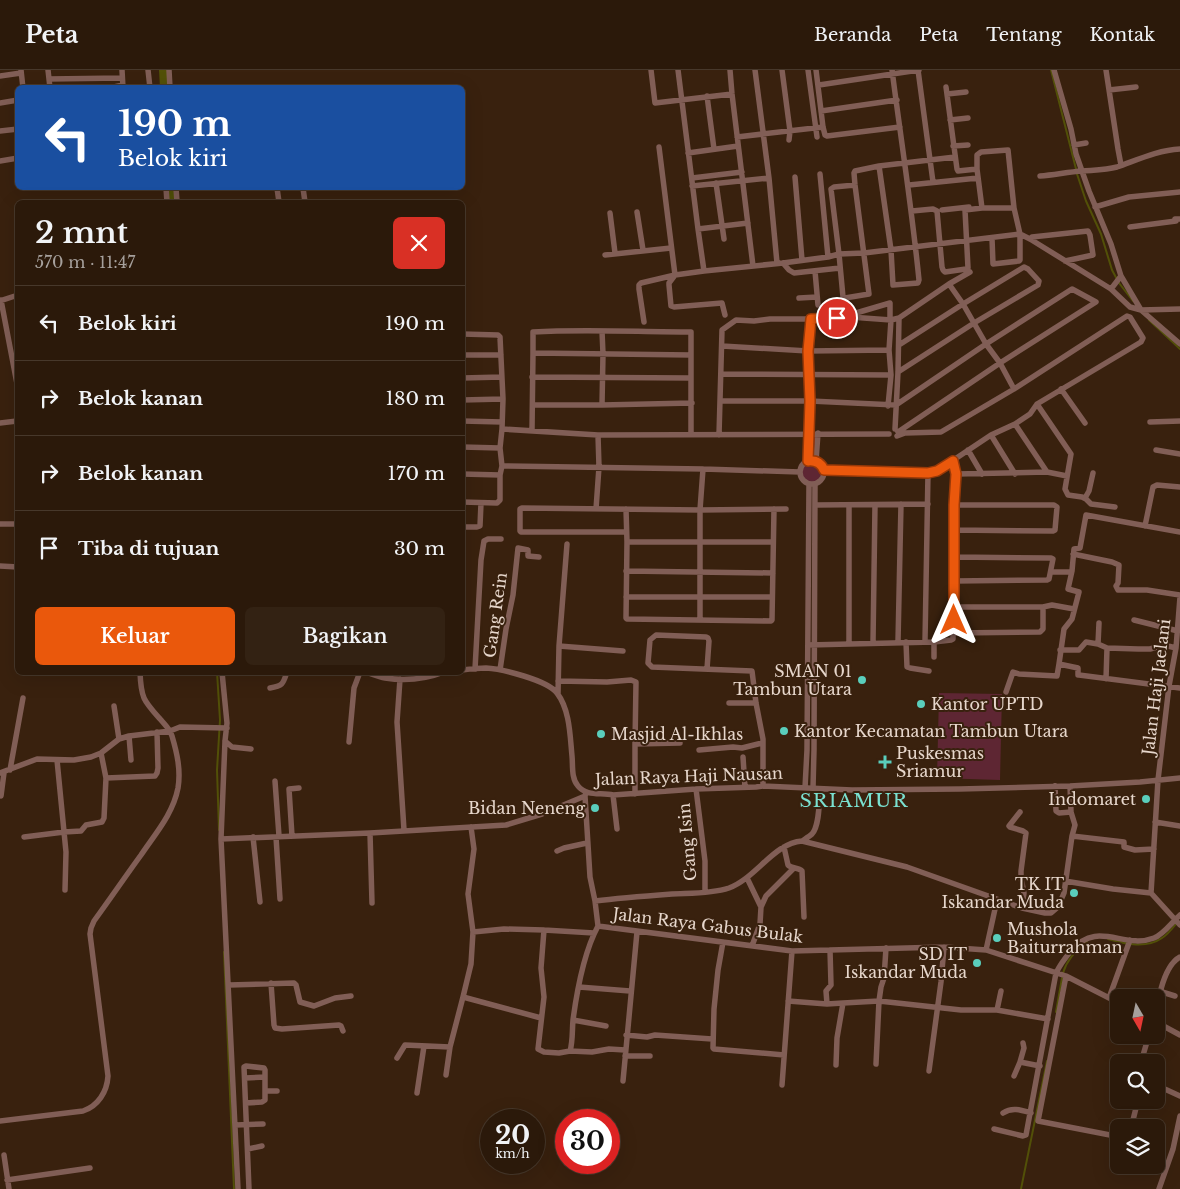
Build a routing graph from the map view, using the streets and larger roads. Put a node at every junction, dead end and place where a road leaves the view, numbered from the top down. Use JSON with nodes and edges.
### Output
{"nodes":[{"id":1,"x":48,"y":70,"type":"edge"},
{"id":2,"x":122,"y":70,"type":"edge"},
{"id":3,"x":148,"y":70,"type":"edge"},
{"id":4,"x":169,"y":70,"type":"edge"},
{"id":5,"x":651,"y":70,"type":"edge"},
{"id":6,"x":678,"y":70,"type":"edge"},
{"id":7,"x":730,"y":70,"type":"edge"},
{"id":8,"x":755,"y":70,"type":"edge"},
{"id":9,"x":782,"y":70,"type":"edge"},
{"id":10,"x":808,"y":70,"type":"edge"},
{"id":11,"x":816,"y":70,"type":"edge"},
{"id":12,"x":918,"y":70,"type":"edge"},
{"id":13,"x":1054,"y":70,"type":"edge"},
{"id":14,"x":1106,"y":70,"type":"edge"},
{"id":15,"x":21,"y":71,"type":"edge"},
{"id":16,"x":893,"y":72,"type":"edge"},
{"id":17,"x":0,"y":76,"type":"edge"},
{"id":18,"x":49,"y":79,"type":"junction"},
{"id":19,"x":123,"y":83,"type":"edge"},
{"id":20,"x":23,"y":85,"type":"edge"},
{"id":21,"x":50,"y":85,"type":"edge"},
{"id":22,"x":150,"y":85,"type":"edge"},
{"id":23,"x":170,"y":85,"type":"edge"},
{"id":24,"x":819,"y":86,"type":"junction"},
{"id":25,"x":946,"y":87,"type":"dead end"},
{"id":26,"x":1136,"y":87,"type":"dead end"},
{"id":27,"x":1109,"y":90,"type":"junction"},
{"id":28,"x":966,"y":92,"type":"dead end"},
{"id":29,"x":732,"y":94,"type":"junction"},
{"id":30,"x":947,"y":94,"type":"junction"},
{"id":31,"x":707,"y":96,"type":"junction"},
{"id":32,"x":682,"y":99,"type":"junction"},
{"id":33,"x":15,"y":100,"type":"edge"},
{"id":34,"x":896,"y":100,"type":"junction"},
{"id":35,"x":0,"y":103,"type":"edge"},
{"id":36,"x":822,"y":111,"type":"junction"},
{"id":37,"x":968,"y":118,"type":"dead end"},
{"id":38,"x":950,"y":120,"type":"junction"},
{"id":39,"x":823,"y":127,"type":"junction"},
{"id":40,"x":900,"y":127,"type":"junction"},
{"id":41,"x":15,"y":128,"type":"edge"},
{"id":42,"x":815,"y":128,"type":"junction"},
{"id":43,"x":0,"y":131,"type":"edge"},
{"id":44,"x":790,"y":132,"type":"junction"},
{"id":45,"x":764,"y":134,"type":"junction"},
{"id":46,"x":737,"y":137,"type":"junction"},
{"id":47,"x":817,"y":137,"type":"dead end"},
{"id":48,"x":790,"y":140,"type":"dead end"},
{"id":49,"x":1086,"y":143,"type":"dead end"},
{"id":50,"x":968,"y":144,"type":"dead end"},
{"id":51,"x":1074,"y":145,"type":"junction"},
{"id":52,"x":738,"y":146,"type":"junction"},
{"id":53,"x":954,"y":146,"type":"junction"},
{"id":54,"x":659,"y":147,"type":"dead end"},
{"id":55,"x":714,"y":149,"type":"junction"},
{"id":56,"x":1180,"y":149,"type":"edge"},
{"id":57,"x":688,"y":153,"type":"junction"},
{"id":58,"x":955,"y":157,"type":"junction"},
{"id":59,"x":15,"y":158,"type":"edge"},
{"id":60,"x":0,"y":160,"type":"edge"},
{"id":61,"x":930,"y":160,"type":"junction"},
{"id":62,"x":904,"y":163,"type":"junction"},
{"id":63,"x":1121,"y":165,"type":"junction"},
{"id":64,"x":879,"y":166,"type":"junction"},
{"id":65,"x":977,"y":169,"type":"junction"},
{"id":66,"x":1082,"y":171,"type":"junction"},
{"id":67,"x":742,"y":172,"type":"junction"},
{"id":68,"x":820,"y":174,"type":"dead end"},
{"id":69,"x":794,"y":176,"type":"dead end"},
{"id":70,"x":1040,"y":176,"type":"dead end"},
{"id":71,"x":692,"y":178,"type":"junction"},
{"id":72,"x":769,"y":178,"type":"junction"},
{"id":73,"x":978,"y":178,"type":"junction"},
{"id":74,"x":743,"y":181,"type":"junction"},
{"id":75,"x":933,"y":182,"type":"junction"},
{"id":76,"x":716,"y":183,"type":"junction"},
{"id":77,"x":855,"y":185,"type":"junction"},
{"id":78,"x":909,"y":185,"type":"junction"},
{"id":79,"x":692,"y":186,"type":"junction"},
{"id":80,"x":1180,"y":192,"type":"edge"},
{"id":81,"x":982,"y":207,"type":"junction"},
{"id":82,"x":1095,"y":207,"type":"junction"},
{"id":83,"x":1014,"y":208,"type":"junction"},
{"id":84,"x":942,"y":210,"type":"dead end"},
{"id":85,"x":912,"y":211,"type":"junction"},
{"id":86,"x":637,"y":212,"type":"dead end"},
{"id":87,"x":610,"y":213,"type":"dead end"},
{"id":88,"x":1180,"y":219,"type":"edge"},
{"id":89,"x":748,"y":223,"type":"junction"},
{"id":90,"x":722,"y":226,"type":"junction"},
{"id":91,"x":1130,"y":227,"type":"dead end"},
{"id":92,"x":698,"y":229,"type":"junction"},
{"id":93,"x":1020,"y":234,"type":"junction"},
{"id":94,"x":992,"y":238,"type":"junction"},
{"id":95,"x":724,"y":239,"type":"dead end"},
{"id":96,"x":1030,"y":239,"type":"junction"},
{"id":97,"x":967,"y":241,"type":"junction"},
{"id":98,"x":940,"y":243,"type":"junction"},
{"id":99,"x":916,"y":247,"type":"junction"},
{"id":100,"x":671,"y":248,"type":"junction"},
{"id":101,"x":643,"y":250,"type":"junction"},
{"id":102,"x":891,"y":250,"type":"junction"},
{"id":103,"x":615,"y":253,"type":"junction"},
{"id":104,"x":864,"y":253,"type":"junction"},
{"id":105,"x":839,"y":254,"type":"junction"},
{"id":106,"x":605,"y":255,"type":"dead end"},
{"id":107,"x":828,"y":257,"type":"junction"},
{"id":108,"x":802,"y":260,"type":"junction"},
{"id":109,"x":1065,"y":261,"type":"junction"},
{"id":110,"x":780,"y":263,"type":"junction"},
{"id":111,"x":753,"y":266,"type":"junction"},
{"id":112,"x":840,"y":268,"type":"junction"},
{"id":113,"x":704,"y":271,"type":"junction"},
{"id":114,"x":815,"y":271,"type":"junction"},
{"id":115,"x":970,"y":272,"type":"dead end"},
{"id":116,"x":675,"y":275,"type":"junction"},
{"id":117,"x":1121,"y":276,"type":"junction"},
{"id":118,"x":950,"y":284,"type":"junction"},
{"id":119,"x":1110,"y":289,"type":"junction"},
{"id":120,"x":15,"y":296,"type":"edge"},
{"id":121,"x":817,"y":297,"type":"junction"},
{"id":122,"x":799,"y":298,"type":"dead end"},
{"id":123,"x":0,"y":301,"type":"edge"},
{"id":124,"x":963,"y":304,"type":"junction"},
{"id":125,"x":818,"y":305,"type":"dead end"},
{"id":126,"x":1180,"y":309,"type":"edge"},
{"id":127,"x":1141,"y":310,"type":"junction"},
{"id":128,"x":725,"y":315,"type":"dead end"},
{"id":129,"x":850,"y":317,"type":"junction"},
{"id":130,"x":899,"y":318,"type":"junction"},
{"id":131,"x":811,"y":319,"type":"junction"},
{"id":132,"x":890,"y":320,"type":"junction"},
{"id":133,"x":644,"y":322,"type":"dead end"},
{"id":134,"x":974,"y":323,"type":"junction"},
{"id":135,"x":602,"y":332,"type":"junction"},
{"id":136,"x":465,"y":334,"type":"edge"},
{"id":137,"x":986,"y":344,"type":"junction"},
{"id":138,"x":1180,"y":344,"type":"edge"},
{"id":139,"x":899,"y":345,"type":"junction"},
{"id":140,"x":722,"y":346,"type":"junction"},
{"id":141,"x":889,"y":350,"type":"junction"},
{"id":142,"x":808,"y":351,"type":"junction"},
{"id":143,"x":533,"y":353,"type":"junction"},
{"id":144,"x":603,"y":354,"type":"junction"},
{"id":145,"x":501,"y":355,"type":"junction"},
{"id":146,"x":692,"y":355,"type":"junction"},
{"id":147,"x":465,"y":356,"type":"edge"},
{"id":148,"x":1000,"y":363,"type":"junction"},
{"id":149,"x":898,"y":372,"type":"junction"},
{"id":150,"x":15,"y":374,"type":"edge"},
{"id":151,"x":721,"y":374,"type":"junction"},
{"id":152,"x":810,"y":375,"type":"junction"},
{"id":153,"x":891,"y":375,"type":"junction"},
{"id":154,"x":502,"y":377,"type":"junction"},
{"id":155,"x":465,"y":378,"type":"edge"},
{"id":156,"x":532,"y":378,"type":"junction"},
{"id":157,"x":602,"y":378,"type":"junction"},
{"id":158,"x":691,"y":378,"type":"junction"},
{"id":159,"x":1014,"y":389,"type":"junction"},
{"id":160,"x":1061,"y":389,"type":"junction"},
{"id":161,"x":502,"y":399,"type":"junction"},
{"id":162,"x":465,"y":400,"type":"edge"},
{"id":163,"x":810,"y":401,"type":"junction"},
{"id":164,"x":721,"y":402,"type":"junction"},
{"id":165,"x":692,"y":403,"type":"junction"},
{"id":166,"x":1037,"y":404,"type":"junction"},
{"id":167,"x":533,"y":405,"type":"junction"},
{"id":168,"x":602,"y":406,"type":"junction"},
{"id":169,"x":888,"y":406,"type":"junction"},
{"id":170,"x":896,"y":406,"type":"junction"},
{"id":171,"x":1180,"y":421,"type":"edge"},
{"id":172,"x":15,"y":422,"type":"edge"},
{"id":173,"x":465,"y":422,"type":"edge"},
{"id":174,"x":502,"y":422,"type":"junction"},
{"id":175,"x":1150,"y":422,"type":"dead end"},
{"id":176,"x":0,"y":423,"type":"edge"},
{"id":177,"x":1085,"y":423,"type":"dead end"},
{"id":178,"x":1014,"y":424,"type":"junction"},
{"id":179,"x":502,"y":429,"type":"junction"},
{"id":180,"x":532,"y":430,"type":"junction"},
{"id":181,"x":897,"y":432,"type":"junction"},
{"id":182,"x":809,"y":433,"type":"junction"},
{"id":183,"x":818,"y":433,"type":"junction"},
{"id":184,"x":691,"y":434,"type":"junction"},
{"id":185,"x":598,"y":435,"type":"junction"},
{"id":186,"x":720,"y":435,"type":"junction"},
{"id":187,"x":991,"y":435,"type":"junction"},
{"id":188,"x":465,"y":447,"type":"edge"},
{"id":189,"x":500,"y":448,"type":"junction"},
{"id":190,"x":968,"y":450,"type":"junction"},
{"id":191,"x":1156,"y":450,"type":"dead end"},
{"id":192,"x":1180,"y":454,"type":"edge"},
{"id":193,"x":808,"y":461,"type":"junction"},
{"id":194,"x":953,"y":461,"type":"junction"},
{"id":195,"x":816,"y":462,"type":"junction"},
{"id":196,"x":502,"y":466,"type":"junction"},
{"id":197,"x":599,"y":467,"type":"junction"},
{"id":198,"x":703,"y":469,"type":"junction"},
{"id":199,"x":824,"y":470,"type":"junction"},
{"id":200,"x":800,"y":472,"type":"junction"},
{"id":201,"x":1046,"y":472,"type":"junction"},
{"id":202,"x":928,"y":473,"type":"junction"},
{"id":203,"x":1093,"y":473,"type":"dead end"},
{"id":204,"x":465,"y":474,"type":"edge"},
{"id":205,"x":956,"y":474,"type":"junction"},
{"id":206,"x":982,"y":474,"type":"junction"},
{"id":207,"x":1014,"y":474,"type":"junction"},
{"id":208,"x":500,"y":475,"type":"junction"},
{"id":209,"x":1067,"y":476,"type":"junction"},
{"id":210,"x":812,"y":484,"type":"junction"},
{"id":211,"x":1180,"y":487,"type":"edge"},
{"id":212,"x":1084,"y":498,"type":"junction"},
{"id":213,"x":465,"y":502,"type":"edge"},
{"id":214,"x":481,"y":502,"type":"junction"},
{"id":215,"x":849,"y":504,"type":"junction"},
{"id":216,"x":901,"y":504,"type":"junction"},
{"id":217,"x":928,"y":504,"type":"junction"},
{"id":218,"x":815,"y":505,"type":"junction"},
{"id":219,"x":874,"y":505,"type":"junction"},
{"id":220,"x":954,"y":505,"type":"junction"},
{"id":221,"x":1115,"y":508,"type":"dead end"},
{"id":222,"x":596,"y":509,"type":"junction"},
{"id":223,"x":626,"y":509,"type":"junction"},
{"id":224,"x":774,"y":509,"type":"junction"},
{"id":225,"x":786,"y":509,"type":"dead end"},
{"id":226,"x":700,"y":510,"type":"junction"},
{"id":227,"x":0,"y":524,"type":"edge"},
{"id":228,"x":15,"y":524,"type":"edge"},
{"id":229,"x":1145,"y":526,"type":"junction"},
{"id":230,"x":465,"y":527,"type":"edge"},
{"id":231,"x":954,"y":530,"type":"junction"},
{"id":232,"x":626,"y":532,"type":"junction"},
{"id":233,"x":1180,"y":532,"type":"edge"},
{"id":234,"x":501,"y":539,"type":"dead end"},
{"id":235,"x":701,"y":541,"type":"junction"},
{"id":236,"x":627,"y":542,"type":"junction"},
{"id":237,"x":773,"y":542,"type":"junction"},
{"id":238,"x":567,"y":544,"type":"dead end"},
{"id":239,"x":1073,"y":554,"type":"junction"},
{"id":240,"x":539,"y":557,"type":"dead end"},
{"id":241,"x":954,"y":557,"type":"junction"},
{"id":242,"x":0,"y":566,"type":"edge"},
{"id":243,"x":15,"y":567,"type":"edge"},
{"id":244,"x":812,"y":569,"type":"junction"},
{"id":245,"x":626,"y":571,"type":"junction"},
{"id":246,"x":1072,"y":571,"type":"junction"},
{"id":247,"x":700,"y":572,"type":"junction"},
{"id":248,"x":1051,"y":572,"type":"junction"},
{"id":249,"x":773,"y":573,"type":"junction"},
{"id":250,"x":954,"y":581,"type":"junction"},
{"id":251,"x":626,"y":596,"type":"junction"},
{"id":252,"x":1180,"y":596,"type":"edge"},
{"id":253,"x":700,"y":597,"type":"junction"},
{"id":254,"x":772,"y":597,"type":"junction"},
{"id":255,"x":953,"y":607,"type":"junction"},
{"id":256,"x":1043,"y":607,"type":"junction"},
{"id":257,"x":1074,"y":609,"type":"junction"},
{"id":258,"x":700,"y":620,"type":"junction"},
{"id":259,"x":1134,"y":620,"type":"dead end"},
{"id":260,"x":1099,"y":623,"type":"dead end"},
{"id":261,"x":1178,"y":631,"type":"junction"},
{"id":262,"x":954,"y":633,"type":"junction"},
{"id":263,"x":898,"y":642,"type":"junction"},
{"id":264,"x":906,"y":642,"type":"junction"},
{"id":265,"x":925,"y":642,"type":"junction"},
{"id":266,"x":934,"y":642,"type":"junction"},
{"id":267,"x":873,"y":643,"type":"junction"},
{"id":268,"x":849,"y":644,"type":"junction"},
{"id":269,"x":1098,"y":644,"type":"junction"},
{"id":270,"x":811,"y":645,"type":"junction"},
{"id":271,"x":559,"y":646,"type":"junction"},
{"id":272,"x":1107,"y":648,"type":"junction"},
{"id":273,"x":1176,"y":648,"type":"junction"},
{"id":274,"x":1060,"y":650,"type":"junction"},
{"id":275,"x":623,"y":651,"type":"dead end"},
{"id":276,"x":934,"y":657,"type":"dead end"},
{"id":277,"x":1059,"y":664,"type":"junction"},
{"id":278,"x":475,"y":669,"type":"junction"},
{"id":279,"x":707,"y":669,"type":"junction"},
{"id":280,"x":465,"y":670,"type":"edge"},
{"id":281,"x":500,"y":670,"type":"junction"},
{"id":282,"x":929,"y":671,"type":"dead end"},
{"id":283,"x":140,"y":675,"type":"edge"},
{"id":284,"x":222,"y":675,"type":"edge"},
{"id":285,"x":286,"y":675,"type":"edge"},
{"id":286,"x":359,"y":675,"type":"edge"},
{"id":287,"x":378,"y":675,"type":"edge"},
{"id":288,"x":430,"y":675,"type":"edge"},
{"id":289,"x":400,"y":679,"type":"junction"},
{"id":290,"x":1106,"y":679,"type":"junction"},
{"id":291,"x":558,"y":681,"type":"junction"},
{"id":292,"x":1169,"y":686,"type":"junction"},
{"id":293,"x":270,"y":688,"type":"dead end"},
{"id":294,"x":1180,"y":688,"type":"edge"},
{"id":295,"x":1006,"y":692,"type":"dead end"},
{"id":296,"x":558,"y":694,"type":"junction"},
{"id":297,"x":23,"y":698,"type":"dead end"},
{"id":298,"x":756,"y":703,"type":"junction"},
{"id":299,"x":729,"y":704,"type":"dead end"},
{"id":300,"x":114,"y":706,"type":"dead end"},
{"id":301,"x":227,"y":728,"type":"junction"},
{"id":302,"x":170,"y":731,"type":"junction"},
{"id":303,"x":157,"y":732,"type":"junction"},
{"id":304,"x":129,"y":736,"type":"junction"},
{"id":305,"x":119,"y":739,"type":"junction"},
{"id":306,"x":225,"y":741,"type":"junction"},
{"id":307,"x":349,"y":742,"type":"dead end"},
{"id":308,"x":680,"y":743,"type":"dead end"},
{"id":309,"x":762,"y":743,"type":"junction"},
{"id":310,"x":635,"y":744,"type":"junction"},
{"id":311,"x":251,"y":750,"type":"dead end"},
{"id":312,"x":699,"y":750,"type":"dead end"},
{"id":313,"x":807,"y":750,"type":"junction"},
{"id":314,"x":814,"y":750,"type":"junction"},
{"id":315,"x":101,"y":752,"type":"junction"},
{"id":316,"x":743,"y":756,"type":"dead end"},
{"id":317,"x":57,"y":760,"type":"junction"},
{"id":318,"x":131,"y":760,"type":"dead end"},
{"id":319,"x":5,"y":772,"type":"edge"},
{"id":320,"x":106,"y":778,"type":"junction"},
{"id":321,"x":1180,"y":778,"type":"edge"},
{"id":322,"x":1158,"y":780,"type":"junction"},
{"id":323,"x":275,"y":781,"type":"dead end"},
{"id":324,"x":763,"y":786,"type":"junction"},
{"id":325,"x":1055,"y":786,"type":"junction"},
{"id":326,"x":1070,"y":786,"type":"junction"},
{"id":327,"x":745,"y":787,"type":"junction"},
{"id":328,"x":299,"y":788,"type":"dead end"},
{"id":329,"x":805,"y":788,"type":"junction"},
{"id":330,"x":813,"y":788,"type":"junction"},
{"id":331,"x":289,"y":789,"type":"junction"},
{"id":332,"x":820,"y":789,"type":"junction"},
{"id":333,"x":276,"y":790,"type":"junction"},
{"id":334,"x":696,"y":790,"type":"junction"},
{"id":335,"x":585,"y":794,"type":"junction"},
{"id":336,"x":635,"y":794,"type":"junction"},
{"id":337,"x":613,"y":795,"type":"junction"},
{"id":338,"x":1,"y":796,"type":"dead end"},
{"id":339,"x":1020,"y":812,"type":"dead end"},
{"id":340,"x":1071,"y":812,"type":"junction"},
{"id":341,"x":1155,"y":822,"type":"junction"},
{"id":342,"x":1180,"y":826,"type":"edge"},
{"id":343,"x":471,"y":827,"type":"junction"},
{"id":344,"x":617,"y":829,"type":"dead end"},
{"id":345,"x":404,"y":830,"type":"junction"},
{"id":346,"x":64,"y":832,"type":"junction"},
{"id":347,"x":370,"y":833,"type":"junction"},
{"id":348,"x":277,"y":836,"type":"junction"},
{"id":349,"x":292,"y":836,"type":"junction"},
{"id":350,"x":1072,"y":836,"type":"junction"},
{"id":351,"x":24,"y":837,"type":"dead end"},
{"id":352,"x":253,"y":837,"type":"junction"},
{"id":353,"x":221,"y":839,"type":"junction"},
{"id":354,"x":802,"y":841,"type":"junction"},
{"id":355,"x":587,"y":842,"type":"junction"},
{"id":356,"x":784,"y":847,"type":"junction"},
{"id":357,"x":1154,"y":849,"type":"junction"},
{"id":358,"x":557,"y":851,"type":"dead end"},
{"id":359,"x":794,"y":868,"type":"junction"},
{"id":360,"x":747,"y":878,"type":"junction"},
{"id":361,"x":1065,"y":881,"type":"junction"},
{"id":362,"x":65,"y":890,"type":"dead end"},
{"id":363,"x":705,"y":892,"type":"junction"},
{"id":364,"x":1151,"y":894,"type":"junction"},
{"id":365,"x":280,"y":899,"type":"dead end"},
{"id":366,"x":997,"y":900,"type":"junction"},
{"id":367,"x":595,"y":901,"type":"junction"},
{"id":368,"x":260,"y":902,"type":"dead end"},
{"id":369,"x":372,"y":903,"type":"dead end"},
{"id":370,"x":761,"y":907,"type":"junction"},
{"id":371,"x":1022,"y":908,"type":"junction"},
{"id":372,"x":804,"y":917,"type":"dead end"},
{"id":373,"x":1178,"y":917,"type":"edge"},
{"id":374,"x":1180,"y":924,"type":"edge"},
{"id":375,"x":598,"y":926,"type":"junction"},
{"id":376,"x":544,"y":930,"type":"junction"},
{"id":377,"x":473,"y":932,"type":"junction"},
{"id":378,"x":637,"y":932,"type":"junction"},
{"id":379,"x":594,"y":933,"type":"junction"},
{"id":380,"x":1130,"y":940,"type":"junction"},
{"id":381,"x":723,"y":942,"type":"junction"},
{"id":382,"x":752,"y":946,"type":"junction"},
{"id":383,"x":886,"y":948,"type":"junction"},
{"id":384,"x":944,"y":948,"type":"junction"},
{"id":385,"x":830,"y":950,"type":"junction"},
{"id":386,"x":986,"y":950,"type":"junction"},
{"id":387,"x":792,"y":951,"type":"junction"},
{"id":388,"x":1180,"y":957,"type":"edge"},
{"id":389,"x":1056,"y":973,"type":"junction"},
{"id":390,"x":1066,"y":976,"type":"junction"},
{"id":391,"x":271,"y":983,"type":"junction"},
{"id":392,"x":229,"y":985,"type":"junction"},
{"id":393,"x":579,"y":987,"type":"junction"},
{"id":394,"x":630,"y":990,"type":"junction"},
{"id":395,"x":1001,"y":991,"type":"dead end"},
{"id":396,"x":351,"y":996,"type":"dead end"},
{"id":397,"x":1175,"y":996,"type":"dead end"},
{"id":398,"x":464,"y":997,"type":"junction"},
{"id":399,"x":1109,"y":998,"type":"joint"},
{"id":400,"x":879,"y":1000,"type":"junction"},
{"id":401,"x":788,"y":1001,"type":"junction"},
{"id":402,"x":843,"y":1003,"type":"junction"},
{"id":403,"x":828,"y":1004,"type":"junction"},
{"id":404,"x":938,"y":1007,"type":"junction"},
{"id":405,"x":997,"y":1010,"type":"junction"},
{"id":406,"x":541,"y":1018,"type":"junction"},
{"id":407,"x":573,"y":1020,"type":"junction"},
{"id":408,"x":1048,"y":1020,"type":"junction"},
{"id":409,"x":606,"y":1026,"type":"dead end"},
{"id":410,"x":1165,"y":1026,"type":"edge"},
{"id":411,"x":343,"y":1031,"type":"dead end"},
{"id":412,"x":1180,"y":1034,"type":"edge"},
{"id":413,"x":626,"y":1035,"type":"junction"},
{"id":414,"x":712,"y":1039,"type":"junction"},
{"id":415,"x":1023,"y":1043,"type":"dead end"},
{"id":416,"x":424,"y":1046,"type":"junction"},
{"id":417,"x":450,"y":1048,"type":"junction"},
{"id":418,"x":570,"y":1050,"type":"junction"},
{"id":419,"x":625,"y":1053,"type":"junction"},
{"id":420,"x":784,"y":1055,"type":"junction"},
{"id":421,"x":650,"y":1056,"type":"dead end"},
{"id":422,"x":396,"y":1058,"type":"dead end"},
{"id":423,"x":1020,"y":1062,"type":"junction"},
{"id":424,"x":876,"y":1064,"type":"dead end"},
{"id":425,"x":836,"y":1065,"type":"dead end"},
{"id":426,"x":1040,"y":1066,"type":"junction"},
{"id":427,"x":929,"y":1071,"type":"dead end"},
{"id":428,"x":446,"y":1075,"type":"dead end"},
{"id":429,"x":1014,"y":1076,"type":"dead end"},
{"id":430,"x":265,"y":1077,"type":"junction"},
{"id":431,"x":245,"y":1078,"type":"junction"},
{"id":432,"x":623,"y":1081,"type":"dead end"},
{"id":433,"x":782,"y":1085,"type":"dead end"},
{"id":434,"x":1165,"y":1089,"type":"edge"},
{"id":435,"x":266,"y":1091,"type":"junction"},
{"id":436,"x":277,"y":1091,"type":"dead end"},
{"id":437,"x":417,"y":1093,"type":"dead end"},
{"id":438,"x":1180,"y":1096,"type":"edge"},
{"id":439,"x":246,"y":1103,"type":"junction"},
{"id":440,"x":1003,"y":1113,"type":"dead end"},
{"id":441,"x":1031,"y":1113,"type":"junction"},
{"id":442,"x":1180,"y":1116,"type":"edge"},
{"id":443,"x":0,"y":1122,"type":"edge"},
{"id":444,"x":263,"y":1124,"type":"dead end"},
{"id":445,"x":235,"y":1125,"type":"junction"},
{"id":446,"x":247,"y":1125,"type":"junction"},
{"id":447,"x":994,"y":1129,"type":"dead end"},
{"id":448,"x":1110,"y":1135,"type":"dead end"},
{"id":449,"x":262,"y":1146,"type":"dead end"},
{"id":450,"x":248,"y":1149,"type":"junction"},
{"id":451,"x":4,"y":1155,"type":"dead end"},
{"id":452,"x":90,"y":1168,"type":"dead end"},
{"id":453,"x":8,"y":1180,"type":"junction"},
{"id":454,"x":9,"y":1189,"type":"edge"},
{"id":455,"x":238,"y":1189,"type":"edge"},
{"id":456,"x":249,"y":1189,"type":"edge"},
{"id":457,"x":1159,"y":1189,"type":"edge"}],
"edges":[{"from":1,"to":18,"type":"street"},
{"from":2,"to":19,"type":"street"},
{"from":3,"to":22,"type":"street"},
{"from":4,"to":23,"type":"street"},
{"from":5,"to":32,"type":"street"},
{"from":6,"to":32,"type":"street"},
{"from":7,"to":29,"type":"street"},
{"from":8,"to":45,"type":"street"},
{"from":9,"to":44,"type":"street"},
{"from":10,"to":42,"type":"street"},
{"from":11,"to":24,"type":"street"},
{"from":12,"to":16,"type":"street"},
{"from":12,"to":61,"type":"street"},
{"from":13,"to":51,"type":"street"},
{"from":14,"to":27,"type":"street"},
{"from":15,"to":17,"type":"street"},
{"from":15,"to":20,"type":"street"},
{"from":16,"to":24,"type":"street"},
{"from":16,"to":34,"type":"street"},
{"from":18,"to":19,"type":"street"},
{"from":18,"to":21,"type":"street"},
{"from":24,"to":36,"type":"street"},
{"from":25,"to":30,"type":"street"},
{"from":26,"to":27,"type":"street"},
{"from":27,"to":63,"type":"street"},
{"from":28,"to":30,"type":"street"},
{"from":29,"to":31,"type":"street"},
{"from":29,"to":46,"type":"street"},
{"from":30,"to":38,"type":"street"},
{"from":31,"to":32,"type":"street"},
{"from":31,"to":55,"type":"street"},
{"from":32,"to":57,"type":"street"},
{"from":33,"to":35,"type":"street"},
{"from":34,"to":36,"type":"street"},
{"from":34,"to":40,"type":"street"},
{"from":36,"to":39,"type":"street"},
{"from":37,"to":38,"type":"street"},
{"from":38,"to":53,"type":"street"},
{"from":39,"to":40,"type":"street"},
{"from":39,"to":42,"type":"street"},
{"from":40,"to":62,"type":"street"},
{"from":41,"to":43,"type":"street"},
{"from":42,"to":44,"type":"street"},
{"from":42,"to":47,"type":"street"},
{"from":44,"to":45,"type":"street"},
{"from":44,"to":48,"type":"street"},
{"from":45,"to":46,"type":"street"},
{"from":45,"to":72,"type":"street"},
{"from":46,"to":52,"type":"street"},
{"from":49,"to":51,"type":"street"},
{"from":50,"to":53,"type":"street"},
{"from":51,"to":66,"type":"street"},
{"from":52,"to":55,"type":"street"},
{"from":52,"to":67,"type":"street"},
{"from":53,"to":58,"type":"street"},
{"from":54,"to":100,"type":"street"},
{"from":55,"to":57,"type":"street"},
{"from":56,"to":63,"type":"street"},
{"from":57,"to":71,"type":"street"},
{"from":58,"to":61,"type":"street"},
{"from":58,"to":65,"type":"street"},
{"from":59,"to":60,"type":"street"},
{"from":61,"to":62,"type":"street"},
{"from":61,"to":75,"type":"street"},
{"from":62,"to":64,"type":"street"},
{"from":62,"to":78,"type":"street"},
{"from":63,"to":66,"type":"street"},
{"from":64,"to":77,"type":"street"},
{"from":64,"to":102,"type":"street"},
{"from":65,"to":73,"type":"street"},
{"from":65,"to":83,"type":"street"},
{"from":66,"to":70,"type":"street"},
{"from":66,"to":82,"type":"street"},
{"from":67,"to":71,"type":"street"},
{"from":67,"to":74,"type":"street"},
{"from":68,"to":107,"type":"street"},
{"from":69,"to":108,"type":"street"},
{"from":71,"to":79,"type":"street"},
{"from":72,"to":74,"type":"street"},
{"from":72,"to":110,"type":"street"},
{"from":73,"to":75,"type":"street"},
{"from":73,"to":81,"type":"street"},
{"from":74,"to":76,"type":"street"},
{"from":74,"to":89,"type":"street"},
{"from":75,"to":78,"type":"street"},
{"from":76,"to":79,"type":"street"},
{"from":76,"to":90,"type":"street"},
{"from":77,"to":104,"type":"street"},
{"from":77,"to":105,"type":"street"},
{"from":78,"to":85,"type":"street"},
{"from":79,"to":92,"type":"street"},
{"from":80,"to":82,"type":"street"},
{"from":81,"to":83,"type":"street"},
{"from":81,"to":84,"type":"street"},
{"from":81,"to":97,"type":"street"},
{"from":82,"to":117,"type":"street"},
{"from":83,"to":93,"type":"street"},
{"from":85,"to":98,"type":"street"},
{"from":85,"to":99,"type":"street"},
{"from":86,"to":101,"type":"street"},
{"from":87,"to":103,"type":"street"},
{"from":88,"to":91,"type":"street"},
{"from":89,"to":90,"type":"street"},
{"from":89,"to":111,"type":"street"},
{"from":90,"to":92,"type":"street"},
{"from":90,"to":95,"type":"street"},
{"from":92,"to":113,"type":"street"},
{"from":93,"to":94,"type":"street"},
{"from":93,"to":94,"type":"street"},
{"from":93,"to":96,"type":"street"},
{"from":94,"to":97,"type":"street"},
{"from":96,"to":109,"type":"street"},
{"from":96,"to":109,"type":"street"},
{"from":97,"to":98,"type":"street"},
{"from":97,"to":98,"type":"street"},
{"from":98,"to":99,"type":"street"},
{"from":99,"to":102,"type":"street"},
{"from":99,"to":102,"type":"street"},
{"from":100,"to":101,"type":"street"},
{"from":100,"to":116,"type":"street"},
{"from":101,"to":103,"type":"street"},
{"from":102,"to":104,"type":"street"},
{"from":103,"to":106,"type":"street"},
{"from":104,"to":105,"type":"street"},
{"from":104,"to":112,"type":"street"},
{"from":105,"to":107,"type":"street"},
{"from":105,"to":112,"type":"street"},
{"from":107,"to":108,"type":"street"},
{"from":108,"to":110,"type":"street"},
{"from":109,"to":119,"type":"street"},
{"from":110,"to":111,"type":"street"},
{"from":110,"to":114,"type":"street"},
{"from":111,"to":113,"type":"street"},
{"from":112,"to":114,"type":"street"},
{"from":113,"to":116,"type":"street"},
{"from":114,"to":121,"type":"street"},
{"from":115,"to":118,"type":"street"},
{"from":116,"to":128,"type":"street"},
{"from":116,"to":133,"type":"street"},
{"from":117,"to":119,"type":"street"},
{"from":117,"to":127,"type":"street"},
{"from":118,"to":124,"type":"street"},
{"from":118,"to":130,"type":"street"},
{"from":119,"to":127,"type":"street"},
{"from":120,"to":123,"type":"street"},
{"from":121,"to":122,"type":"street"},
{"from":121,"to":125,"type":"street"},
{"from":123,"to":150,"type":"street"},
{"from":124,"to":134,"type":"street"},
{"from":124,"to":134,"type":"street"},
{"from":124,"to":139,"type":"street"},
{"from":126,"to":127,"type":"street"},
{"from":127,"to":138,"type":"street"},
{"from":129,"to":131,"type":"street"},
{"from":129,"to":132,"type":"street"},
{"from":129,"to":132,"type":"street"},
{"from":130,"to":132,"type":"street"},
{"from":130,"to":139,"type":"street"},
{"from":131,"to":140,"type":"street"},
{"from":131,"to":142,"type":"street"},
{"from":132,"to":141,"type":"street"},
{"from":134,"to":137,"type":"street"},
{"from":134,"to":149,"type":"street"},
{"from":135,"to":143,"type":"street"},
{"from":135,"to":144,"type":"street"},
{"from":135,"to":146,"type":"street"},
{"from":136,"to":145,"type":"street"},
{"from":137,"to":148,"type":"street"},
{"from":137,"to":148,"type":"street"},
{"from":137,"to":170,"type":"street"},
{"from":139,"to":149,"type":"street"},
{"from":140,"to":142,"type":"street"},
{"from":140,"to":151,"type":"street"},
{"from":141,"to":142,"type":"street"},
{"from":141,"to":153,"type":"street"},
{"from":142,"to":152,"type":"street"},
{"from":143,"to":144,"type":"street"},
{"from":143,"to":156,"type":"street"},
{"from":144,"to":146,"type":"street"},
{"from":144,"to":157,"type":"street"},
{"from":145,"to":147,"type":"street"},
{"from":145,"to":154,"type":"street"},
{"from":146,"to":158,"type":"street"},
{"from":148,"to":159,"type":"street"},
{"from":148,"to":181,"type":"street"},
{"from":149,"to":170,"type":"street"},
{"from":151,"to":152,"type":"street"},
{"from":151,"to":164,"type":"street"},
{"from":152,"to":153,"type":"street"},
{"from":152,"to":163,"type":"street"},
{"from":153,"to":169,"type":"street"},
{"from":154,"to":155,"type":"street"},
{"from":154,"to":161,"type":"street"},
{"from":156,"to":157,"type":"street"},
{"from":156,"to":167,"type":"street"},
{"from":157,"to":158,"type":"street"},
{"from":157,"to":168,"type":"street"},
{"from":158,"to":165,"type":"street"},
{"from":159,"to":160,"type":"street"},
{"from":159,"to":181,"type":"street"},
{"from":160,"to":166,"type":"street"},
{"from":160,"to":177,"type":"street"},
{"from":161,"to":162,"type":"street"},
{"from":161,"to":174,"type":"street"},
{"from":163,"to":164,"type":"street"},
{"from":163,"to":169,"type":"street"},
{"from":163,"to":182,"type":"street"},
{"from":164,"to":186,"type":"street"},
{"from":165,"to":168,"type":"street"},
{"from":165,"to":184,"type":"street"},
{"from":166,"to":178,"type":"street"},
{"from":166,"to":209,"type":"street"},
{"from":167,"to":168,"type":"street"},
{"from":167,"to":180,"type":"street"},
{"from":169,"to":170,"type":"street"},
{"from":170,"to":181,"type":"street"},
{"from":171,"to":175,"type":"street"},
{"from":172,"to":176,"type":"street"},
{"from":173,"to":174,"type":"street"},
{"from":174,"to":179,"type":"street"},
{"from":178,"to":187,"type":"street"},
{"from":178,"to":201,"type":"street"},
{"from":179,"to":180,"type":"street"},
{"from":179,"to":189,"type":"street"},
{"from":180,"to":185,"type":"street"},
{"from":181,"to":183,"type":"street"},
{"from":182,"to":183,"type":"street"},
{"from":182,"to":186,"type":"street"},
{"from":182,"to":193,"type":"street"},
{"from":183,"to":195,"type":"street"},
{"from":184,"to":185,"type":"street"},
{"from":184,"to":186,"type":"street"},
{"from":185,"to":197,"type":"street"},
{"from":187,"to":190,"type":"street"},
{"from":187,"to":207,"type":"street"},
{"from":188,"to":189,"type":"street"},
{"from":189,"to":196,"type":"street"},
{"from":190,"to":194,"type":"street"},
{"from":190,"to":206,"type":"street"},
{"from":191,"to":192,"type":"street"},
{"from":193,"to":195,"type":"street"},
{"from":193,"to":200,"type":"street"},
{"from":194,"to":202,"type":"street"},
{"from":194,"to":205,"type":"street"},
{"from":195,"to":199,"type":"street"},
{"from":196,"to":197,"type":"street"},
{"from":196,"to":208,"type":"street"},
{"from":197,"to":198,"type":"street"},
{"from":197,"to":222,"type":"street"},
{"from":198,"to":200,"type":"street"},
{"from":198,"to":226,"type":"street"},
{"from":199,"to":202,"type":"street"},
{"from":199,"to":210,"type":"street"},
{"from":200,"to":210,"type":"street"},
{"from":201,"to":207,"type":"street"},
{"from":201,"to":209,"type":"street"},
{"from":202,"to":217,"type":"street"},
{"from":203,"to":212,"type":"street"},
{"from":204,"to":208,"type":"street"},
{"from":205,"to":206,"type":"street"},
{"from":205,"to":220,"type":"street"},
{"from":206,"to":207,"type":"street"},
{"from":208,"to":214,"type":"street"},
{"from":209,"to":212,"type":"street"},
{"from":210,"to":218,"type":"street"},
{"from":210,"to":244,"type":"street"},
{"from":211,"to":229,"type":"street"},
{"from":212,"to":221,"type":"street"},
{"from":213,"to":214,"type":"street"},
{"from":214,"to":230,"type":"street"},
{"from":215,"to":218,"type":"street"},
{"from":215,"to":219,"type":"street"},
{"from":215,"to":268,"type":"street"},
{"from":216,"to":217,"type":"street"},
{"from":216,"to":219,"type":"street"},
{"from":216,"to":263,"type":"street"},
{"from":217,"to":265,"type":"street"},
{"from":218,"to":244,"type":"street"},
{"from":219,"to":267,"type":"street"},
{"from":220,"to":231,"type":"street"},
{"from":220,"to":231,"type":"street"},
{"from":222,"to":223,"type":"street"},
{"from":222,"to":232,"type":"street"},
{"from":223,"to":226,"type":"street"},
{"from":223,"to":232,"type":"street"},
{"from":224,"to":225,"type":"street"},
{"from":224,"to":226,"type":"street"},
{"from":224,"to":237,"type":"street"},
{"from":226,"to":235,"type":"street"},
{"from":227,"to":228,"type":"street"},
{"from":229,"to":233,"type":"street"},
{"from":229,"to":239,"type":"street"},
{"from":231,"to":241,"type":"street"},
{"from":232,"to":236,"type":"street"},
{"from":234,"to":278,"type":"street"},
{"from":235,"to":236,"type":"street"},
{"from":235,"to":237,"type":"street"},
{"from":235,"to":247,"type":"street"},
{"from":236,"to":245,"type":"street"},
{"from":237,"to":249,"type":"street"},
{"from":238,"to":271,"type":"street","name":"Jalan Raya Haji Nausan"},
{"from":239,"to":246,"type":"street"},
{"from":239,"to":252,"type":"street"},
{"from":240,"to":281,"type":"street","name":"Gang Rein"},
{"from":241,"to":248,"type":"street"},
{"from":241,"to":250,"type":"street"},
{"from":242,"to":243,"type":"street"},
{"from":244,"to":270,"type":"street"},
{"from":245,"to":247,"type":"street"},
{"from":245,"to":251,"type":"street"},
{"from":246,"to":248,"type":"street"},
{"from":246,"to":257,"type":"street"},
{"from":247,"to":249,"type":"street"},
{"from":247,"to":253,"type":"street"},
{"from":248,"to":250,"type":"street"},
{"from":249,"to":254,"type":"street"},
{"from":250,"to":255,"type":"street"},
{"from":251,"to":253,"type":"street"},
{"from":251,"to":258,"type":"street"},
{"from":252,"to":261,"type":"street","name":"Jalan Haji Jaelani"},
{"from":253,"to":254,"type":"street"},
{"from":253,"to":258,"type":"street"},
{"from":254,"to":258,"type":"street"},
{"from":255,"to":256,"type":"street"},
{"from":255,"to":262,"type":"street"},
{"from":256,"to":257,"type":"street"},
{"from":256,"to":262,"type":"street"},
{"from":257,"to":274,"type":"street"},
{"from":259,"to":261,"type":"street"},
{"from":260,"to":269,"type":"street"},
{"from":261,"to":273,"type":"street","name":"Jalan Haji Jaelani"},
{"from":262,"to":266,"type":"street"},
{"from":263,"to":264,"type":"street"},
{"from":263,"to":267,"type":"street"},
{"from":264,"to":265,"type":"street"},
{"from":264,"to":282,"type":"street"},
{"from":265,"to":266,"type":"street"},
{"from":266,"to":276,"type":"street"},
{"from":267,"to":268,"type":"street"},
{"from":268,"to":270,"type":"street"},
{"from":269,"to":272,"type":"street"},
{"from":269,"to":274,"type":"street"},
{"from":270,"to":313,"type":"street"},
{"from":270,"to":314,"type":"street"},
{"from":271,"to":275,"type":"street"},
{"from":271,"to":291,"type":"street","name":"Jalan Raya Haji Nausan"},
{"from":272,"to":273,"type":"street"},
{"from":272,"to":290,"type":"street"},
{"from":273,"to":292,"type":"street","name":"Jalan Haji Jaelani"},
{"from":274,"to":277,"type":"street"},
{"from":277,"to":290,"type":"street"},
{"from":277,"to":295,"type":"street"},
{"from":278,"to":280,"type":"street"},
{"from":278,"to":281,"type":"street"},
{"from":279,"to":279,"type":"street"},
{"from":279,"to":298,"type":"street"},
{"from":281,"to":296,"type":"street"},
{"from":283,"to":302,"type":"street"},
{"from":284,"to":301,"type":"street"},
{"from":285,"to":293,"type":"street"},
{"from":286,"to":307,"type":"street"},
{"from":287,"to":289,"type":"street"},
{"from":288,"to":289,"type":"street"},
{"from":289,"to":345,"type":"street"},
{"from":290,"to":292,"type":"street"},
{"from":291,"to":296,"type":"street","name":"Jalan Raya Haji Nausan"},
{"from":291,"to":310,"type":"street"},
{"from":292,"to":294,"type":"street"},
{"from":292,"to":322,"type":"street","name":"Jalan Haji Jaelani"},
{"from":296,"to":335,"type":"street","name":"Jalan Raya Haji Nausan"},
{"from":297,"to":319,"type":"street"},
{"from":298,"to":299,"type":"street"},
{"from":298,"to":309,"type":"street"},
{"from":300,"to":305,"type":"street"},
{"from":301,"to":302,"type":"street"},
{"from":301,"to":306,"type":"street"},
{"from":302,"to":303,"type":"street"},
{"from":302,"to":443,"type":"street"},
{"from":303,"to":304,"type":"street"},
{"from":303,"to":320,"type":"street"},
{"from":304,"to":305,"type":"street"},
{"from":304,"to":318,"type":"street"},
{"from":305,"to":315,"type":"street"},
{"from":306,"to":311,"type":"street"},
{"from":306,"to":353,"type":"street"},
{"from":308,"to":310,"type":"street"},
{"from":309,"to":312,"type":"street"},
{"from":309,"to":324,"type":"street"},
{"from":310,"to":336,"type":"street"},
{"from":313,"to":314,"type":"street"},
{"from":313,"to":329,"type":"street"},
{"from":314,"to":330,"type":"street"},
{"from":315,"to":317,"type":"street"},
{"from":315,"to":320,"type":"street"},
{"from":316,"to":327,"type":"street"},
{"from":317,"to":319,"type":"street"},
{"from":317,"to":346,"type":"street"},
{"from":319,"to":338,"type":"street"},
{"from":320,"to":346,"type":"street"},
{"from":321,"to":322,"type":"street","name":"Jalan Raya Haji Nausan"},
{"from":322,"to":326,"type":"street","name":"Jalan Raya Haji Nausan"},
{"from":322,"to":341,"type":"street","name":"Jalan Haji Jaelani"},
{"from":323,"to":333,"type":"street"},
{"from":324,"to":327,"type":"street","name":"Jalan Raya Haji Nausan"},
{"from":324,"to":329,"type":"street","name":"Jalan Raya Haji Nausan"},
{"from":325,"to":326,"type":"street","name":"Jalan Raya Haji Nausan"},
{"from":325,"to":332,"type":"street","name":"Jalan Raya Haji Nausan"},
{"from":325,"to":340,"type":"street"},
{"from":326,"to":340,"type":"street"},
{"from":327,"to":334,"type":"street","name":"Jalan Raya Haji Nausan"},
{"from":328,"to":331,"type":"street"},
{"from":329,"to":330,"type":"street","name":"Jalan Raya Haji Nausan"},
{"from":330,"to":332,"type":"street","name":"Jalan Raya Haji Nausan"},
{"from":331,"to":333,"type":"street"},
{"from":331,"to":349,"type":"street"},
{"from":332,"to":354,"type":"street"},
{"from":333,"to":348,"type":"street"},
{"from":334,"to":336,"type":"street","name":"Jalan Raya Haji Nausan"},
{"from":334,"to":363,"type":"street","name":"Gang Isin"},
{"from":335,"to":337,"type":"street","name":"Jalan Raya Haji Nausan"},
{"from":335,"to":343,"type":"street"},
{"from":335,"to":355,"type":"street","name":"Jalan Raya Gabus Bulak"},
{"from":336,"to":337,"type":"street","name":"Jalan Raya Haji Nausan"},
{"from":337,"to":344,"type":"street"},
{"from":339,"to":371,"type":"street"},
{"from":340,"to":350,"type":"street"},
{"from":341,"to":342,"type":"street"},
{"from":341,"to":357,"type":"street","name":"Jalan Haji Jaelani"},
{"from":343,"to":345,"type":"street"},
{"from":343,"to":377,"type":"street"},
{"from":345,"to":347,"type":"street"},
{"from":346,"to":351,"type":"street"},
{"from":346,"to":362,"type":"street"},
{"from":347,"to":349,"type":"street"},
{"from":347,"to":369,"type":"street"},
{"from":348,"to":349,"type":"street"},
{"from":348,"to":352,"type":"street"},
{"from":348,"to":365,"type":"street"},
{"from":350,"to":357,"type":"street"},
{"from":350,"to":361,"type":"street"},
{"from":352,"to":353,"type":"street"},
{"from":352,"to":368,"type":"street"},
{"from":353,"to":392,"type":"street"},
{"from":354,"to":356,"type":"street"},
{"from":354,"to":366,"type":"street"},
{"from":355,"to":358,"type":"street"},
{"from":355,"to":367,"type":"street","name":"Jalan Raya Gabus Bulak"},
{"from":356,"to":359,"type":"street"},
{"from":356,"to":360,"type":"street"},
{"from":357,"to":364,"type":"street","name":"Jalan Haji Jaelani"},
{"from":359,"to":370,"type":"street"},
{"from":359,"to":372,"type":"street"},
{"from":360,"to":363,"type":"street"},
{"from":360,"to":370,"type":"street"},
{"from":361,"to":364,"type":"street"},
{"from":361,"to":371,"type":"street"},
{"from":363,"to":367,"type":"street"},
{"from":364,"to":373,"type":"street"},
{"from":366,"to":371,"type":"street"},
{"from":366,"to":386,"type":"street"},
{"from":367,"to":375,"type":"street","name":"Jalan Raya Gabus Bulak"},
{"from":370,"to":382,"type":"street"},
{"from":373,"to":374,"type":"street"},
{"from":373,"to":380,"type":"street"},
{"from":375,"to":378,"type":"street","name":"Jalan Raya Gabus Bulak"},
{"from":375,"to":379,"type":"street"},
{"from":376,"to":377,"type":"street"},
{"from":376,"to":379,"type":"street"},
{"from":376,"to":406,"type":"street"},
{"from":377,"to":398,"type":"street"},
{"from":378,"to":381,"type":"street","name":"Jalan Raya Gabus Bulak"},
{"from":378,"to":394,"type":"street"},
{"from":379,"to":393,"type":"street"},
{"from":380,"to":389,"type":"street"},
{"from":380,"to":399,"type":"street"},
{"from":381,"to":382,"type":"street","name":"Jalan Raya Gabus Bulak"},
{"from":381,"to":414,"type":"street"},
{"from":382,"to":387,"type":"street","name":"Jalan Raya Gabus Bulak"},
{"from":383,"to":384,"type":"street","name":"Jalan Raya Gabus Bulak"},
{"from":383,"to":385,"type":"street","name":"Jalan Raya Gabus Bulak"},
{"from":383,"to":400,"type":"street"},
{"from":384,"to":386,"type":"street","name":"Jalan Raya Gabus Bulak"},
{"from":384,"to":404,"type":"street"},
{"from":385,"to":387,"type":"street","name":"Jalan Raya Gabus Bulak"},
{"from":385,"to":403,"type":"street"},
{"from":386,"to":389,"type":"street","name":"Jalan Raya Gabus Bulak"},
{"from":387,"to":401,"type":"street"},
{"from":388,"to":397,"type":"street"},
{"from":389,"to":390,"type":"street","name":"Jalan Raya Gabus Bulak"},
{"from":389,"to":408,"type":"street"},
{"from":390,"to":399,"type":"street","name":"Jalan Raya Gabus Bulak"},
{"from":390,"to":448,"type":"street"},
{"from":391,"to":392,"type":"street"},
{"from":391,"to":396,"type":"street"},
{"from":391,"to":411,"type":"street"},
{"from":392,"to":445,"type":"street"},
{"from":393,"to":394,"type":"street"},
{"from":393,"to":407,"type":"street"},
{"from":394,"to":413,"type":"street"},
{"from":395,"to":405,"type":"street"},
{"from":398,"to":406,"type":"street"},
{"from":398,"to":417,"type":"street"},
{"from":400,"to":402,"type":"street"},
{"from":400,"to":404,"type":"street"},
{"from":400,"to":424,"type":"street"},
{"from":401,"to":403,"type":"street"},
{"from":401,"to":420,"type":"street"},
{"from":402,"to":403,"type":"street"},
{"from":402,"to":425,"type":"street"},
{"from":404,"to":405,"type":"street"},
{"from":404,"to":427,"type":"street"},
{"from":405,"to":408,"type":"street"},
{"from":406,"to":418,"type":"street"},
{"from":407,"to":409,"type":"street"},
{"from":407,"to":418,"type":"street"},
{"from":408,"to":426,"type":"street"},
{"from":410,"to":412,"type":"street"},
{"from":413,"to":414,"type":"street"},
{"from":413,"to":419,"type":"street"},
{"from":414,"to":420,"type":"street"},
{"from":415,"to":423,"type":"street"},
{"from":416,"to":417,"type":"street"},
{"from":416,"to":422,"type":"street"},
{"from":416,"to":437,"type":"street"},
{"from":417,"to":428,"type":"street"},
{"from":418,"to":419,"type":"street"},
{"from":419,"to":421,"type":"street"},
{"from":419,"to":432,"type":"street"},
{"from":420,"to":433,"type":"street"},
{"from":423,"to":426,"type":"street"},
{"from":423,"to":429,"type":"street"},
{"from":426,"to":441,"type":"street"},
{"from":430,"to":431,"type":"street"},
{"from":430,"to":431,"type":"street"},
{"from":430,"to":435,"type":"street"},
{"from":431,"to":439,"type":"street"},
{"from":434,"to":438,"type":"street"},
{"from":435,"to":436,"type":"street"},
{"from":435,"to":439,"type":"street"},
{"from":439,"to":446,"type":"street"},
{"from":440,"to":441,"type":"street"},
{"from":441,"to":447,"type":"street"},
{"from":442,"to":457,"type":"street"},
{"from":444,"to":446,"type":"street"},
{"from":445,"to":446,"type":"street"},
{"from":445,"to":455,"type":"street"},
{"from":446,"to":450,"type":"street"},
{"from":449,"to":450,"type":"street"},
{"from":450,"to":456,"type":"street"},
{"from":451,"to":453,"type":"street"},
{"from":452,"to":453,"type":"street"},
{"from":453,"to":454,"type":"street"}]}
